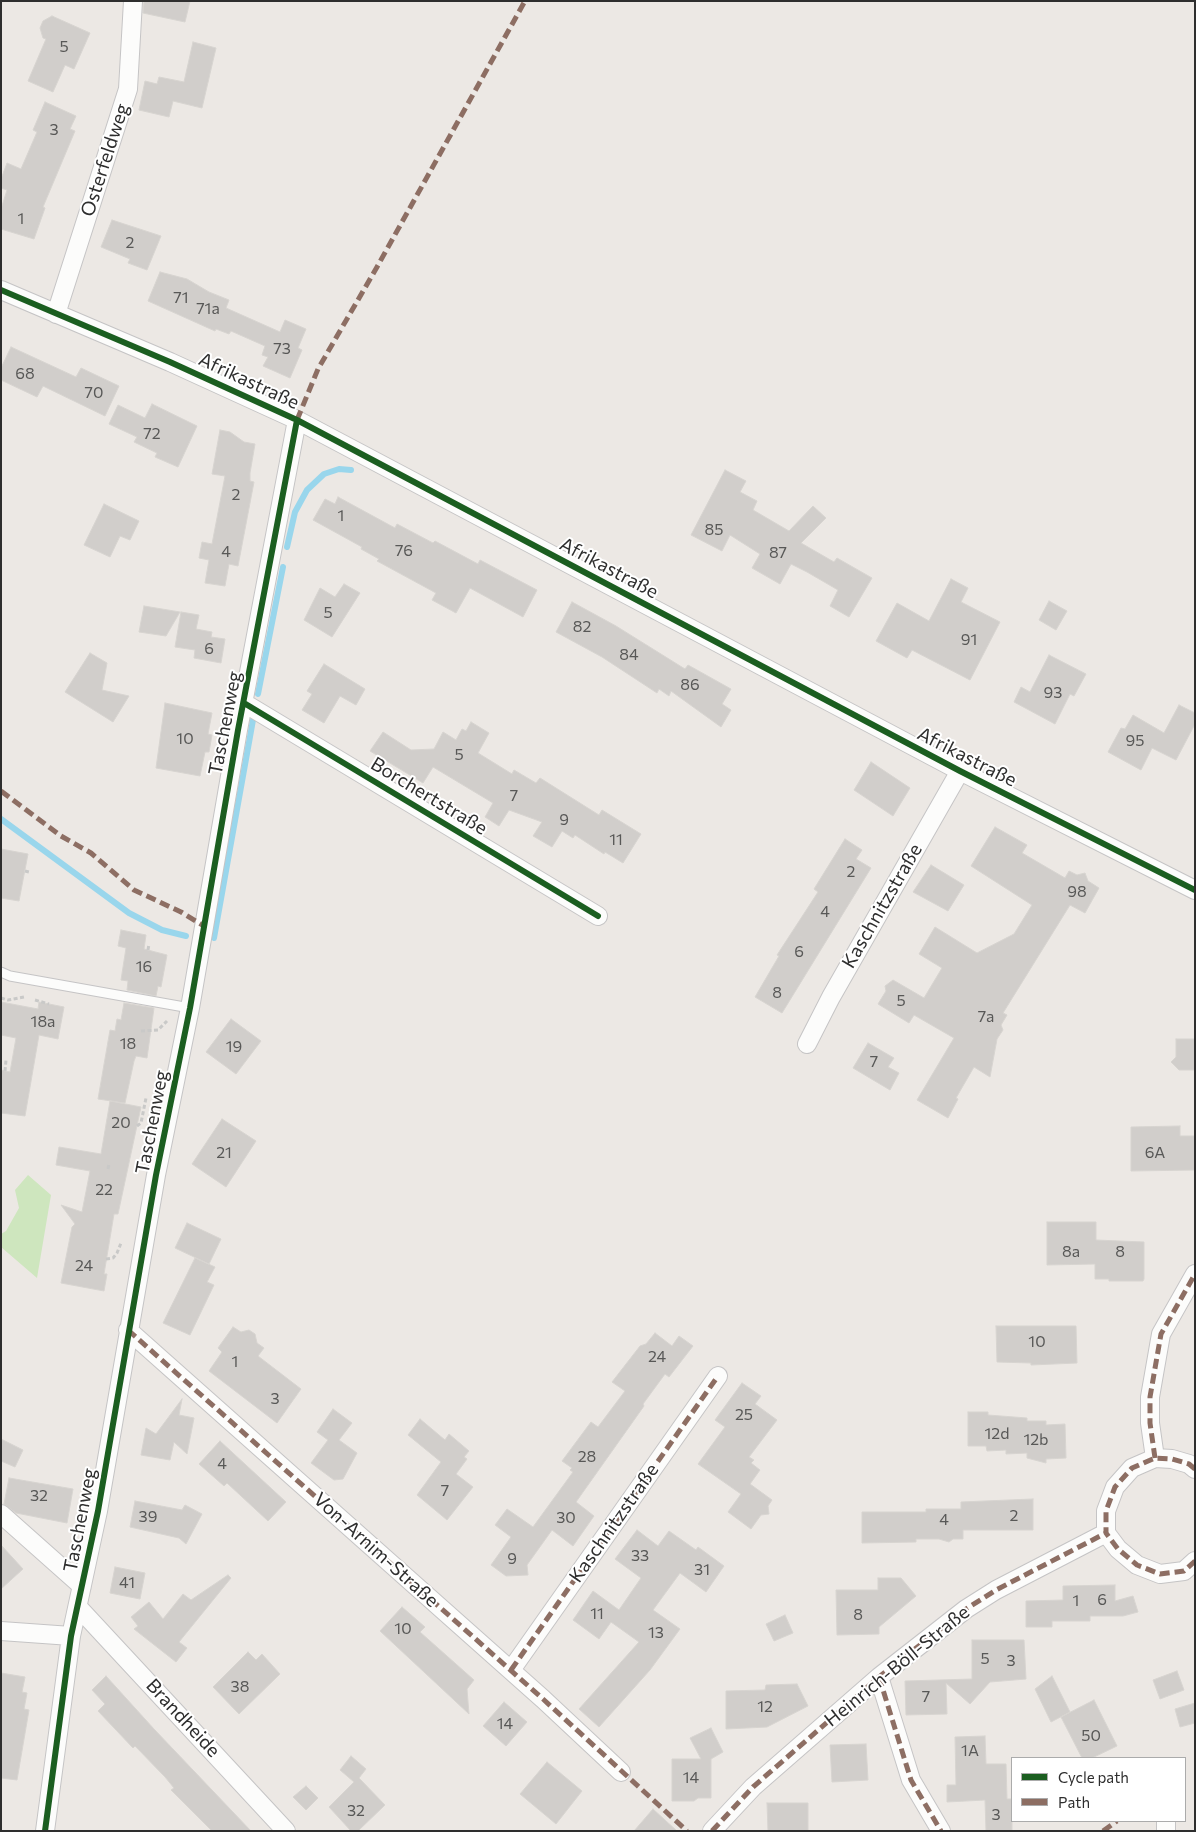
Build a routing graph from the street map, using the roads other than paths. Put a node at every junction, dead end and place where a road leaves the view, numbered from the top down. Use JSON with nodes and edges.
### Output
{"nodes":[{"id":1,"x":132,"y":1,"type":"edge"},
{"id":2,"x":1,"y":290,"type":"edge"},
{"id":3,"x":56,"y":314,"type":"junction"},
{"id":4,"x":297,"y":420,"type":"junction"},
{"id":5,"x":244,"y":703,"type":"junction"},
{"id":6,"x":960,"y":771,"type":"junction"},
{"id":7,"x":1195,"y":890,"type":"edge"},
{"id":8,"x":598,"y":916,"type":"dead end"},
{"id":9,"x":1,"y":972,"type":"edge"},
{"id":10,"x":190,"y":1008,"type":"junction"},
{"id":11,"x":807,"y":1044,"type":"dead end"},
{"id":12,"x":1195,"y":1274,"type":"edge"},
{"id":13,"x":128,"y":1330,"type":"junction"},
{"id":14,"x":718,"y":1376,"type":"dead end"},
{"id":15,"x":1154,"y":1458,"type":"junction"},
{"id":16,"x":1195,"y":1469,"type":"edge"},
{"id":17,"x":1,"y":1514,"type":"edge"},
{"id":18,"x":1106,"y":1532,"type":"junction"},
{"id":19,"x":1195,"y":1562,"type":"edge"},
{"id":20,"x":82,"y":1586,"type":"junction"},
{"id":21,"x":78,"y":1607,"type":"junction"},
{"id":22,"x":1,"y":1631,"type":"edge"},
{"id":23,"x":71,"y":1636,"type":"junction"},
{"id":24,"x":511,"y":1670,"type":"junction"},
{"id":25,"x":879,"y":1677,"type":"junction"},
{"id":26,"x":621,"y":1772,"type":"dead end"},
{"id":27,"x":45,"y":1831,"type":"edge"},
{"id":28,"x":286,"y":1831,"type":"edge"},
{"id":29,"x":712,"y":1831,"type":"edge"},
{"id":30,"x":941,"y":1831,"type":"edge"}],
"edges":[{"from":1,"to":3,"type":"street","name":"Osterfeldweg"},
{"from":2,"to":3,"type":"street","name":"Afrikastraße"},
{"from":3,"to":4,"type":"street","name":"Afrikastraße"},
{"from":4,"to":5,"type":"street","name":"Taschenweg"},
{"from":4,"to":6,"type":"street","name":"Afrikastraße"},
{"from":5,"to":8,"type":"street","name":"Borchertstraße"},
{"from":5,"to":10,"type":"street","name":"Taschenweg"},
{"from":6,"to":7,"type":"street","name":"Afrikastraße"},
{"from":6,"to":11,"type":"street","name":"Kaschnitzstraße"},
{"from":9,"to":10,"type":"lane"},
{"from":10,"to":13,"type":"street","name":"Taschenweg"},
{"from":12,"to":15,"type":"street"},
{"from":13,"to":20,"type":"street","name":"Taschenweg"},
{"from":13,"to":24,"type":"street","name":"Von-Arnim-Straße"},
{"from":14,"to":24,"type":"street","name":"Kaschnitzstraße"},
{"from":15,"to":16,"type":"street"},
{"from":15,"to":18,"type":"street"},
{"from":17,"to":20,"type":"street"},
{"from":18,"to":19,"type":"street"},
{"from":18,"to":25,"type":"street","name":"Heinrich-Böll-Straße"},
{"from":20,"to":21,"type":"street","name":"Taschenweg"},
{"from":21,"to":23,"type":"street","name":"Taschenweg"},
{"from":21,"to":28,"type":"street","name":"Brandheide"},
{"from":22,"to":23,"type":"street"},
{"from":23,"to":27,"type":"street","name":"Taschenweg"},
{"from":24,"to":26,"type":"street","name":"Von-Arnim-Straße"},
{"from":25,"to":29,"type":"street","name":"Heinrich-Böll-Straße"},
{"from":25,"to":30,"type":"street"}]}
